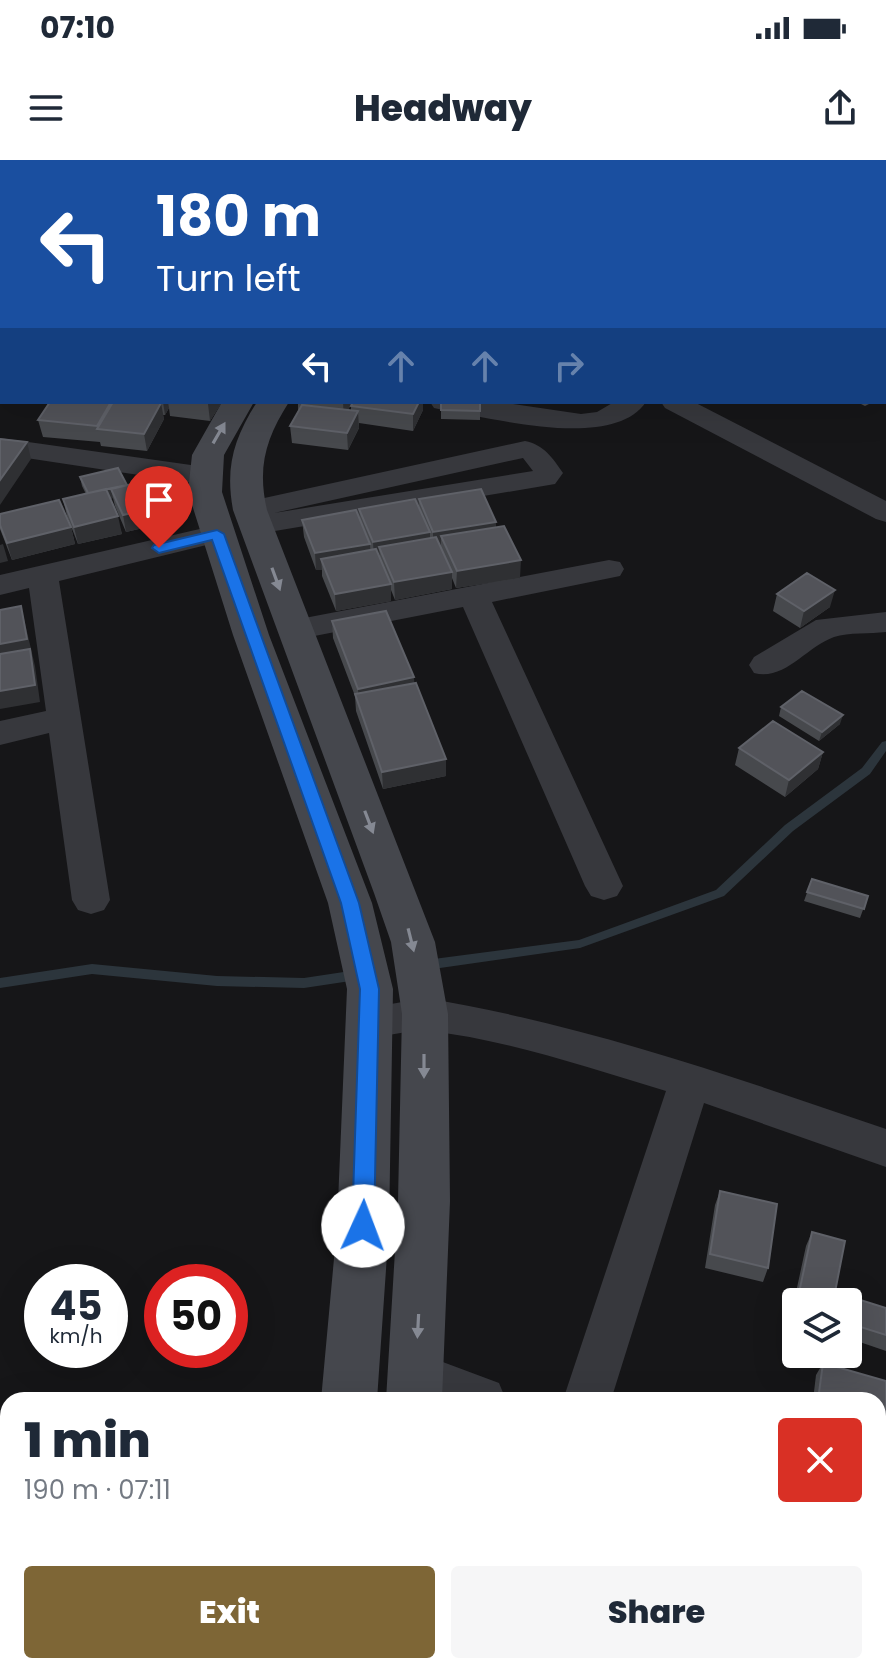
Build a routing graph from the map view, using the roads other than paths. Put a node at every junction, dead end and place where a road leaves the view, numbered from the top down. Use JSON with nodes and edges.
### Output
{"nodes":[{"id":1,"x":237,"y":404,"type":"edge"},
{"id":2,"x":272,"y":404,"type":"edge"},
{"id":3,"x":457,"y":404,"type":"edge"},
{"id":4,"x":630,"y":404,"type":"edge"},
{"id":5,"x":678,"y":404,"type":"edge"},
{"id":6,"x":0,"y":446,"type":"edge"},
{"id":7,"x":205,"y":476,"type":"junction"},
{"id":8,"x":886,"y":513,"type":"edge"},
{"id":9,"x":253,"y":517,"type":"junction"},
{"id":10,"x":217,"y":534,"type":"junction"},
{"id":11,"x":609,"y":569,"type":"dead end"},
{"id":12,"x":0,"y":585,"type":"edge"},
{"id":13,"x":473,"y":595,"type":"junction"},
{"id":14,"x":38,"y":599,"type":"junction"},
{"id":15,"x":886,"y":622,"type":"edge"},
{"id":16,"x":294,"y":630,"type":"junction"},
{"id":17,"x":765,"y":665,"type":"dead end"},
{"id":18,"x":64,"y":718,"type":"junction"},
{"id":19,"x":0,"y":733,"type":"edge"},
{"id":20,"x":604,"y":886,"type":"dead end"},
{"id":21,"x":91,"y":900,"type":"dead end"},
{"id":22,"x":422,"y":1001,"type":"junction"},
{"id":23,"x":370,"y":1006,"type":"junction"},
{"id":24,"x":690,"y":1080,"type":"junction"},
{"id":25,"x":886,"y":1148,"type":"edge"},
{"id":26,"x":415,"y":1388,"type":"edge"},
{"id":27,"x":350,"y":1392,"type":"edge"},
{"id":28,"x":437,"y":1392,"type":"edge"},
{"id":29,"x":590,"y":1392,"type":"edge"}],
"edges":[{"from":7,"to":1,"type":"main road","one_way":true},
{"from":2,"to":9,"type":"main road"},
{"from":3,"to":4,"type":"street"},
{"from":5,"to":8,"type":"street"},
{"from":6,"to":7,"type":"street"},
{"from":7,"to":10,"type":"main road"},
{"from":9,"to":9,"type":"street"},
{"from":9,"to":16,"type":"main road","one_way":true},
{"from":10,"to":14,"type":"street"},
{"from":10,"to":23,"type":"main road"},
{"from":11,"to":13,"type":"street"},
{"from":12,"to":14,"type":"street"},
{"from":13,"to":16,"type":"street"},
{"from":13,"to":20,"type":"street"},
{"from":14,"to":18,"type":"street"},
{"from":15,"to":17,"type":"street"},
{"from":16,"to":22,"type":"main road","one_way":true},
{"from":18,"to":19,"type":"street"},
{"from":18,"to":21,"type":"street"},
{"from":22,"to":23,"type":"street"},
{"from":22,"to":24,"type":"street"},
{"from":22,"to":26,"type":"main road","one_way":true},
{"from":23,"to":27,"type":"main road"},
{"from":24,"to":25,"type":"street"},
{"from":24,"to":29,"type":"street"},
{"from":26,"to":28,"type":"street"}]}
